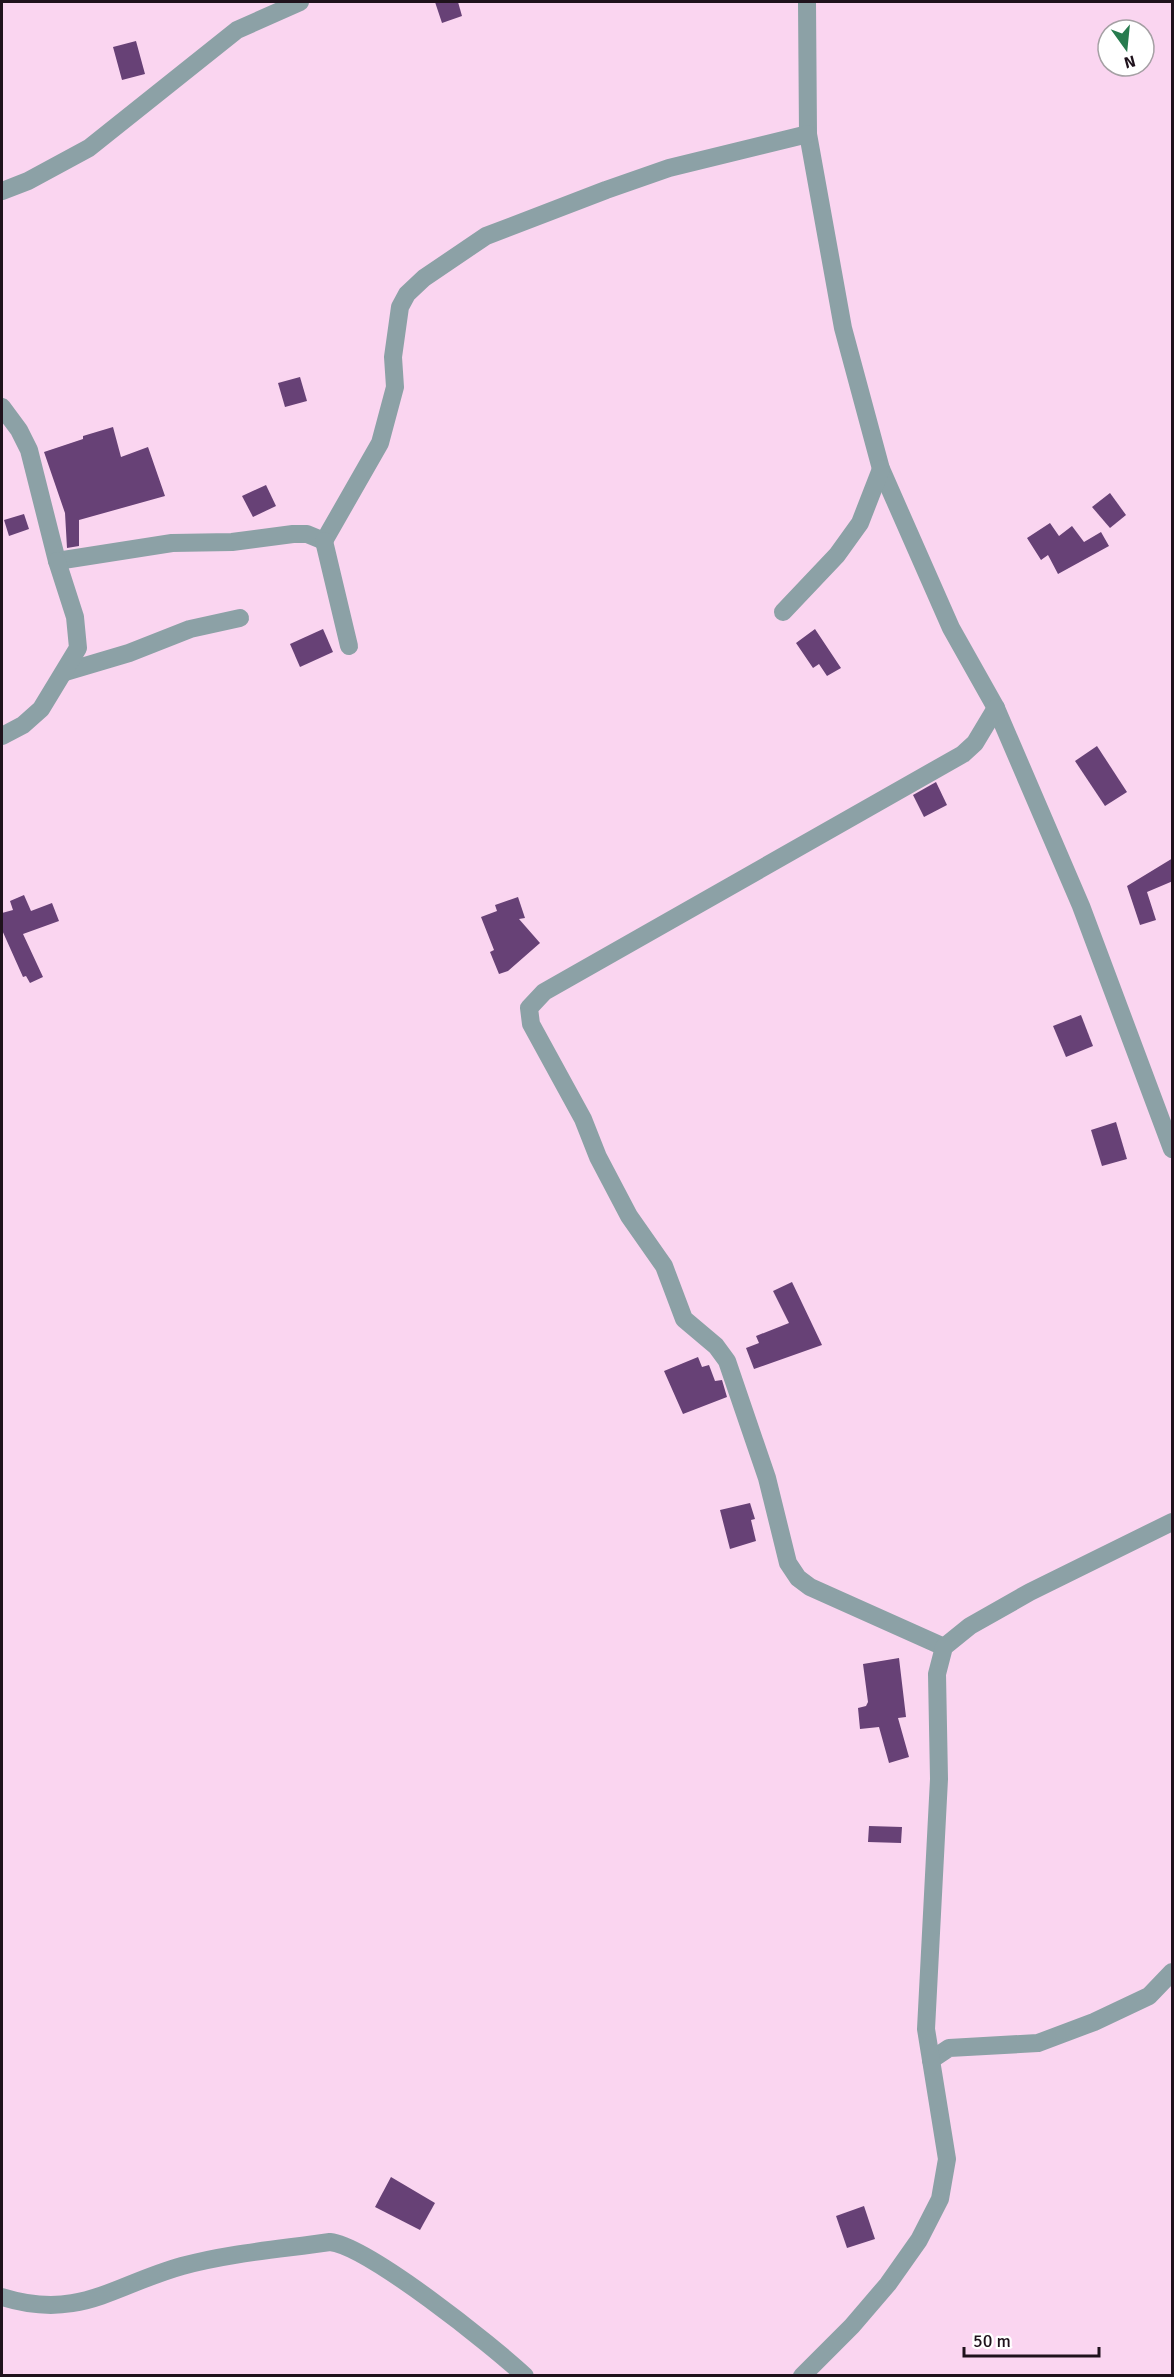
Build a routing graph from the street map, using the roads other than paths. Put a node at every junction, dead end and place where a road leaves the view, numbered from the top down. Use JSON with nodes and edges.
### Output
{"nodes":[{"id":1,"x":300,"y":2,"type":"edge"},
{"id":2,"x":807,"y":2,"type":"edge"},
{"id":3,"x":807,"y":134,"type":"junction"},
{"id":4,"x":2,"y":191,"type":"edge"},
{"id":5,"x":2,"y":407,"type":"edge"},
{"id":6,"x":881,"y":469,"type":"junction"},
{"id":7,"x":324,"y":541,"type":"junction"},
{"id":8,"x":57,"y":561,"type":"junction"},
{"id":9,"x":783,"y":612,"type":"dead end"},
{"id":10,"x":240,"y":618,"type":"dead end"},
{"id":11,"x":349,"y":646,"type":"dead end"},
{"id":12,"x":65,"y":672,"type":"junction"},
{"id":13,"x":996,"y":708,"type":"junction"},
{"id":14,"x":2,"y":736,"type":"edge"},
{"id":15,"x":1173,"y":1149,"type":"edge"},
{"id":16,"x":1173,"y":1522,"type":"edge"},
{"id":17,"x":944,"y":1647,"type":"junction"},
{"id":18,"x":1173,"y":1972,"type":"edge"},
{"id":19,"x":931,"y":2060,"type":"junction"},
{"id":20,"x":2,"y":2297,"type":"edge"},
{"id":21,"x":525,"y":2376,"type":"edge"},
{"id":22,"x":802,"y":2376,"type":"edge"}],
"edges":[{"from":1,"to":4,"type":"street"},
{"from":2,"to":3,"type":"street"},
{"from":3,"to":6,"type":"street"},
{"from":3,"to":7,"type":"street"},
{"from":5,"to":8,"type":"street"},
{"from":6,"to":9,"type":"street"},
{"from":6,"to":13,"type":"street"},
{"from":7,"to":8,"type":"street"},
{"from":7,"to":11,"type":"street"},
{"from":8,"to":12,"type":"street"},
{"from":10,"to":12,"type":"street"},
{"from":12,"to":14,"type":"street"},
{"from":13,"to":15,"type":"street"},
{"from":13,"to":17,"type":"street"},
{"from":16,"to":17,"type":"street"},
{"from":17,"to":19,"type":"street"},
{"from":18,"to":19,"type":"street"},
{"from":19,"to":22,"type":"street"},
{"from":20,"to":21,"type":"street"}]}
